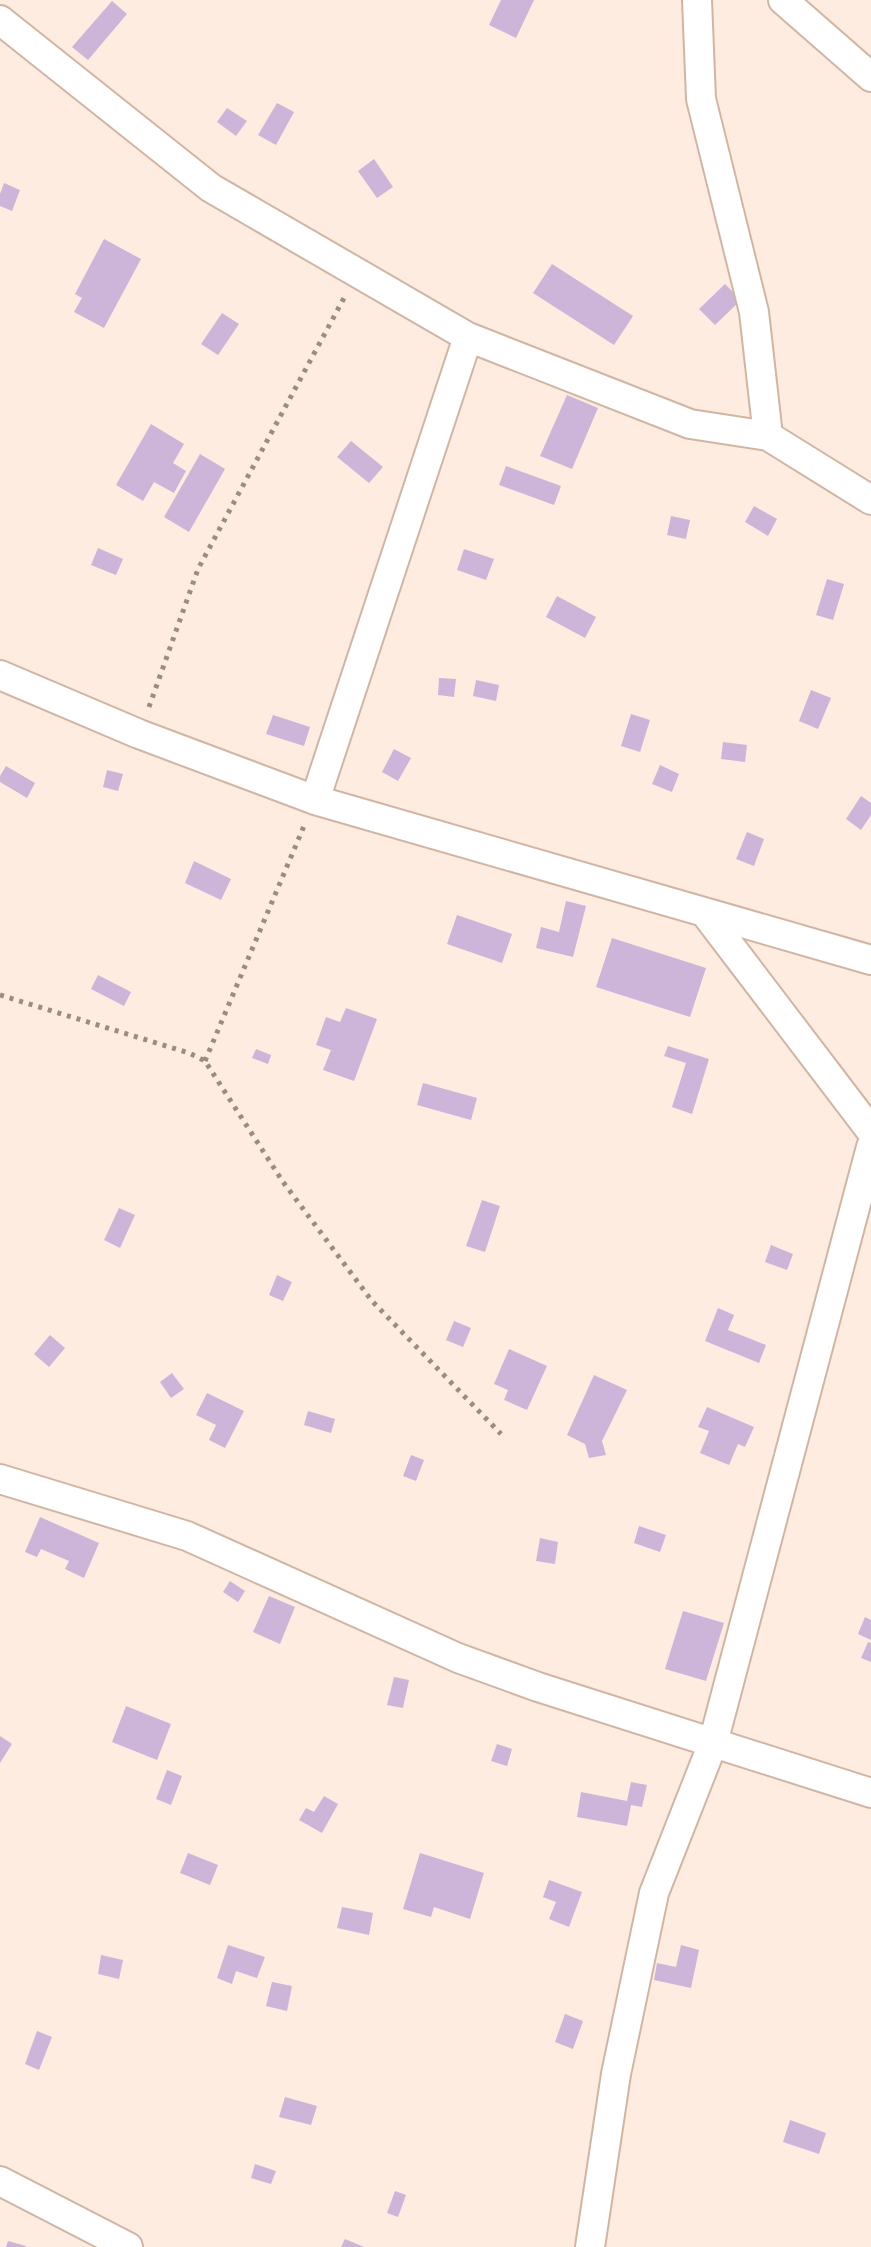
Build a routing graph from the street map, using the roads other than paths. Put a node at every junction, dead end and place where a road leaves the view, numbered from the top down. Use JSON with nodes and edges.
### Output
{"nodes":[{"id":1,"x":697,"y":0,"type":"edge"},
{"id":2,"x":783,"y":0,"type":"edge"},
{"id":3,"x":0,"y":20,"type":"edge"},
{"id":4,"x":871,"y":77,"type":"edge"},
{"id":5,"x":468,"y":337,"type":"junction"},
{"id":6,"x":768,"y":436,"type":"junction"},
{"id":7,"x":871,"y":500,"type":"edge"},
{"id":8,"x":0,"y":675,"type":"edge"},
{"id":9,"x":315,"y":800,"type":"junction"},
{"id":10,"x":705,"y":913,"type":"junction"},
{"id":11,"x":871,"y":960,"type":"edge"},
{"id":12,"x":871,"y":1131,"type":"edge"},
{"id":13,"x":871,"y":1147,"type":"edge"},
{"id":14,"x":0,"y":1479,"type":"edge"},
{"id":15,"x":713,"y":1743,"type":"junction"},
{"id":16,"x":871,"y":1793,"type":"edge"},
{"id":17,"x":0,"y":2181,"type":"edge"},
{"id":18,"x":128,"y":2247,"type":"edge"},
{"id":19,"x":590,"y":2247,"type":"edge"}],
"edges":[{"from":1,"to":6,"type":"street"},
{"from":2,"to":4,"type":"street"},
{"from":3,"to":5,"type":"street"},
{"from":5,"to":6,"type":"street"},
{"from":5,"to":9,"type":"street"},
{"from":6,"to":7,"type":"street"},
{"from":8,"to":9,"type":"street"},
{"from":9,"to":10,"type":"street"},
{"from":10,"to":11,"type":"street"},
{"from":10,"to":12,"type":"street"},
{"from":13,"to":15,"type":"street"},
{"from":14,"to":15,"type":"street"},
{"from":15,"to":16,"type":"street"},
{"from":15,"to":19,"type":"street"},
{"from":17,"to":18,"type":"street"}]}
